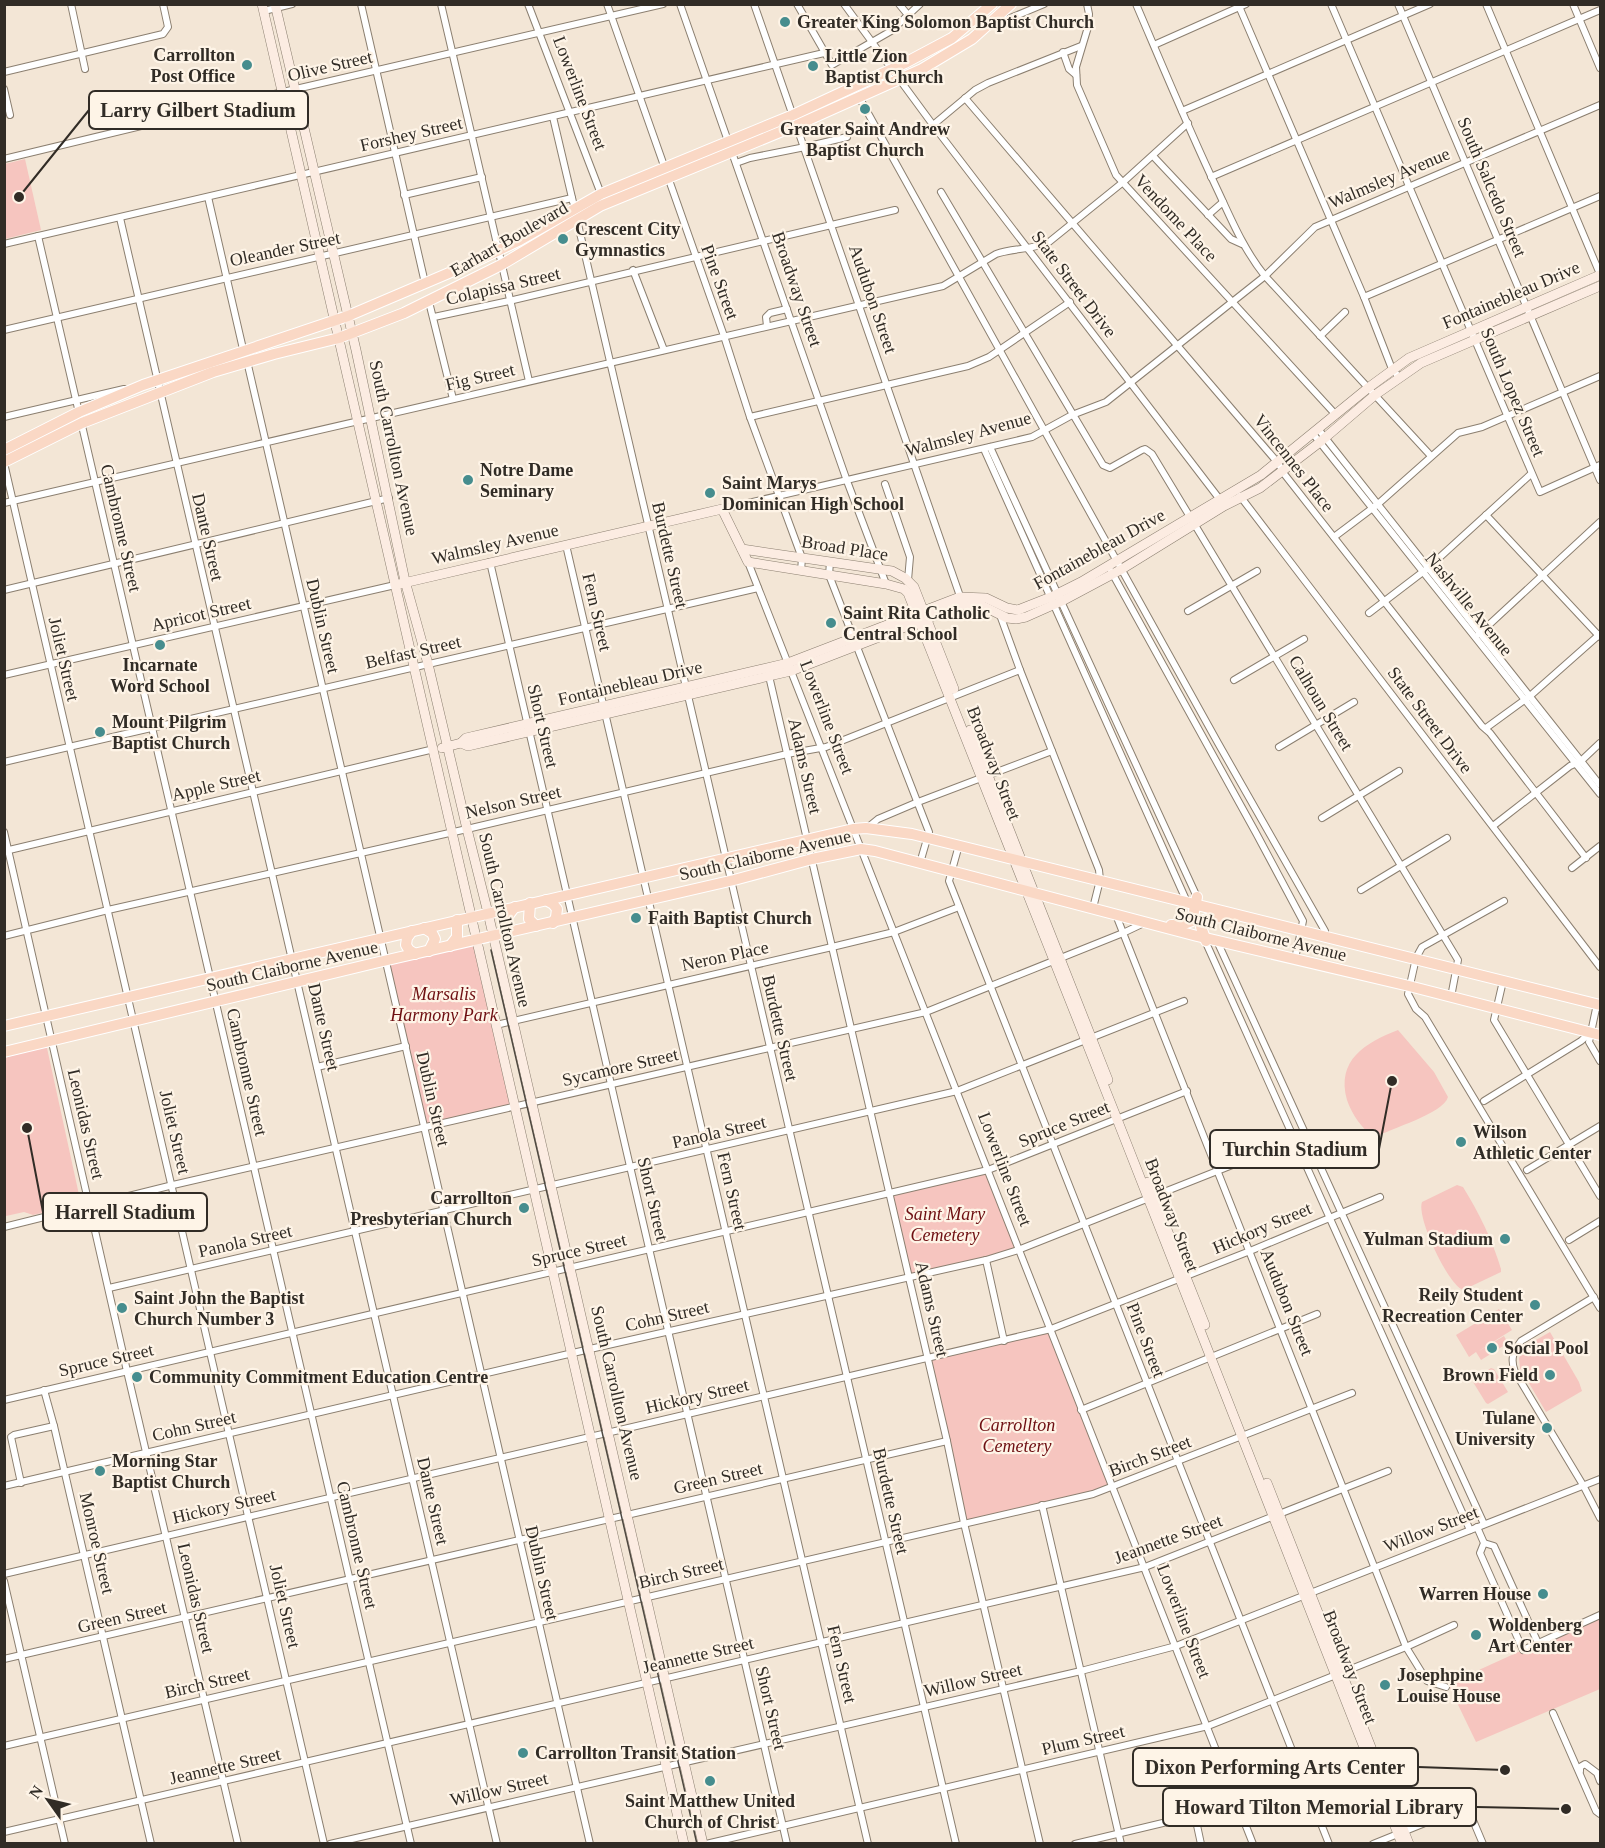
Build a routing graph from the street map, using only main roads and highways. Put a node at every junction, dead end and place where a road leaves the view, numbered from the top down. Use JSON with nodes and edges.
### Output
{"nodes":[{"id":1,"x":992,"y":4,"type":"edge"},
{"id":2,"x":1011,"y":4,"type":"edge"},
{"id":3,"x":795,"y":120,"type":"junction"},
{"id":4,"x":666,"y":173,"type":"junction"},
{"id":5,"x":574,"y":208,"type":"junction"},
{"id":6,"x":449,"y":273,"type":"junction"},
{"id":7,"x":425,"y":284,"type":"junction"},
{"id":8,"x":433,"y":300,"type":"junction"},
{"id":9,"x":404,"y":314,"type":"junction"},
{"id":10,"x":81,"y":417,"type":"junction"},
{"id":11,"x":4,"y":450,"type":"edge"},
{"id":12,"x":4,"y":462,"type":"edge"},
{"id":13,"x":546,"y":900,"type":"junction"},
{"id":14,"x":1193,"y":901,"type":"junction"},
{"id":15,"x":530,"y":903,"type":"junction"},
{"id":16,"x":516,"y":907,"type":"junction"},
{"id":17,"x":1132,"y":919,"type":"junction"},
{"id":18,"x":457,"y":920,"type":"junction"},
{"id":19,"x":553,"y":922,"type":"junction"},
{"id":20,"x":1279,"y":925,"type":"junction"},
{"id":21,"x":536,"y":926,"type":"junction"},
{"id":22,"x":424,"y":928,"type":"junction"},
{"id":23,"x":412,"y":931,"type":"junction"},
{"id":24,"x":508,"y":933,"type":"junction"},
{"id":25,"x":1212,"y":942,"type":"junction"},
{"id":26,"x":450,"y":946,"type":"junction"},
{"id":27,"x":429,"y":951,"type":"junction"},
{"id":28,"x":415,"y":954,"type":"junction"},
{"id":29,"x":1599,"y":1005,"type":"edge"},
{"id":30,"x":4,"y":1026,"type":"edge"},
{"id":31,"x":1595,"y":1034,"type":"edge"},
{"id":32,"x":4,"y":1052,"type":"edge"}],
"edges":[{"from":1,"to":3,"type":"main road","name":"Earhart Boulevard"},
{"from":2,"to":3,"type":"main road","name":"Earhart Boulevard"},
{"from":3,"to":4,"type":"main road","name":"Earhart Boulevard"},
{"from":4,"to":5,"type":"main road","name":"Earhart Boulevard"},
{"from":4,"to":5,"type":"main road","name":"Earhart Boulevard"},
{"from":5,"to":6,"type":"main road","name":"Earhart Boulevard"},
{"from":5,"to":8,"type":"main road","name":"Earhart Boulevard"},
{"from":6,"to":7,"type":"main road","name":"Earhart Boulevard"},
{"from":6,"to":8,"type":"main road"},
{"from":7,"to":9,"type":"main road"},
{"from":7,"to":10,"type":"main road","name":"Earhart Boulevard"},
{"from":8,"to":9,"type":"main road","name":"Earhart Boulevard"},
{"from":9,"to":10,"type":"main road","name":"Earhart Boulevard"},
{"from":10,"to":11,"type":"main road","name":"Earhart Boulevard"},
{"from":10,"to":12,"type":"main road","name":"Earhart Boulevard"},
{"from":13,"to":14,"type":"main road","name":"South Claiborne Avenue"},
{"from":13,"to":15,"type":"main road","name":"South Claiborne Avenue"},
{"from":13,"to":19,"type":"main road"},
{"from":14,"to":17,"type":"main road"},
{"from":14,"to":20,"type":"main road","name":"South Claiborne Avenue"},
{"from":15,"to":16,"type":"main road","name":"South Claiborne Avenue"},
{"from":15,"to":21,"type":"main road"},
{"from":16,"to":18,"type":"main road","name":"South Claiborne Avenue"},
{"from":16,"to":24,"type":"main road"},
{"from":17,"to":19,"type":"main road","name":"South Claiborne Avenue"},
{"from":17,"to":25,"type":"main road","name":"South Claiborne Avenue"},
{"from":18,"to":22,"type":"main road","name":"South Claiborne Avenue"},
{"from":18,"to":26,"type":"main road"},
{"from":19,"to":21,"type":"main road","name":"South Claiborne Avenue"},
{"from":20,"to":25,"type":"main road"},
{"from":20,"to":29,"type":"main road","name":"South Claiborne Avenue"},
{"from":21,"to":24,"type":"main road","name":"South Claiborne Avenue"},
{"from":22,"to":23,"type":"main road","name":"South Claiborne Avenue"},
{"from":22,"to":27,"type":"main road"},
{"from":23,"to":28,"type":"main road"},
{"from":23,"to":30,"type":"main road","name":"South Claiborne Avenue"},
{"from":24,"to":26,"type":"main road","name":"South Claiborne Avenue"},
{"from":25,"to":31,"type":"main road","name":"South Claiborne Avenue"},
{"from":26,"to":27,"type":"main road","name":"South Claiborne Avenue"},
{"from":27,"to":28,"type":"main road","name":"South Claiborne Avenue"},
{"from":28,"to":32,"type":"main road","name":"South Claiborne Avenue"}]}
